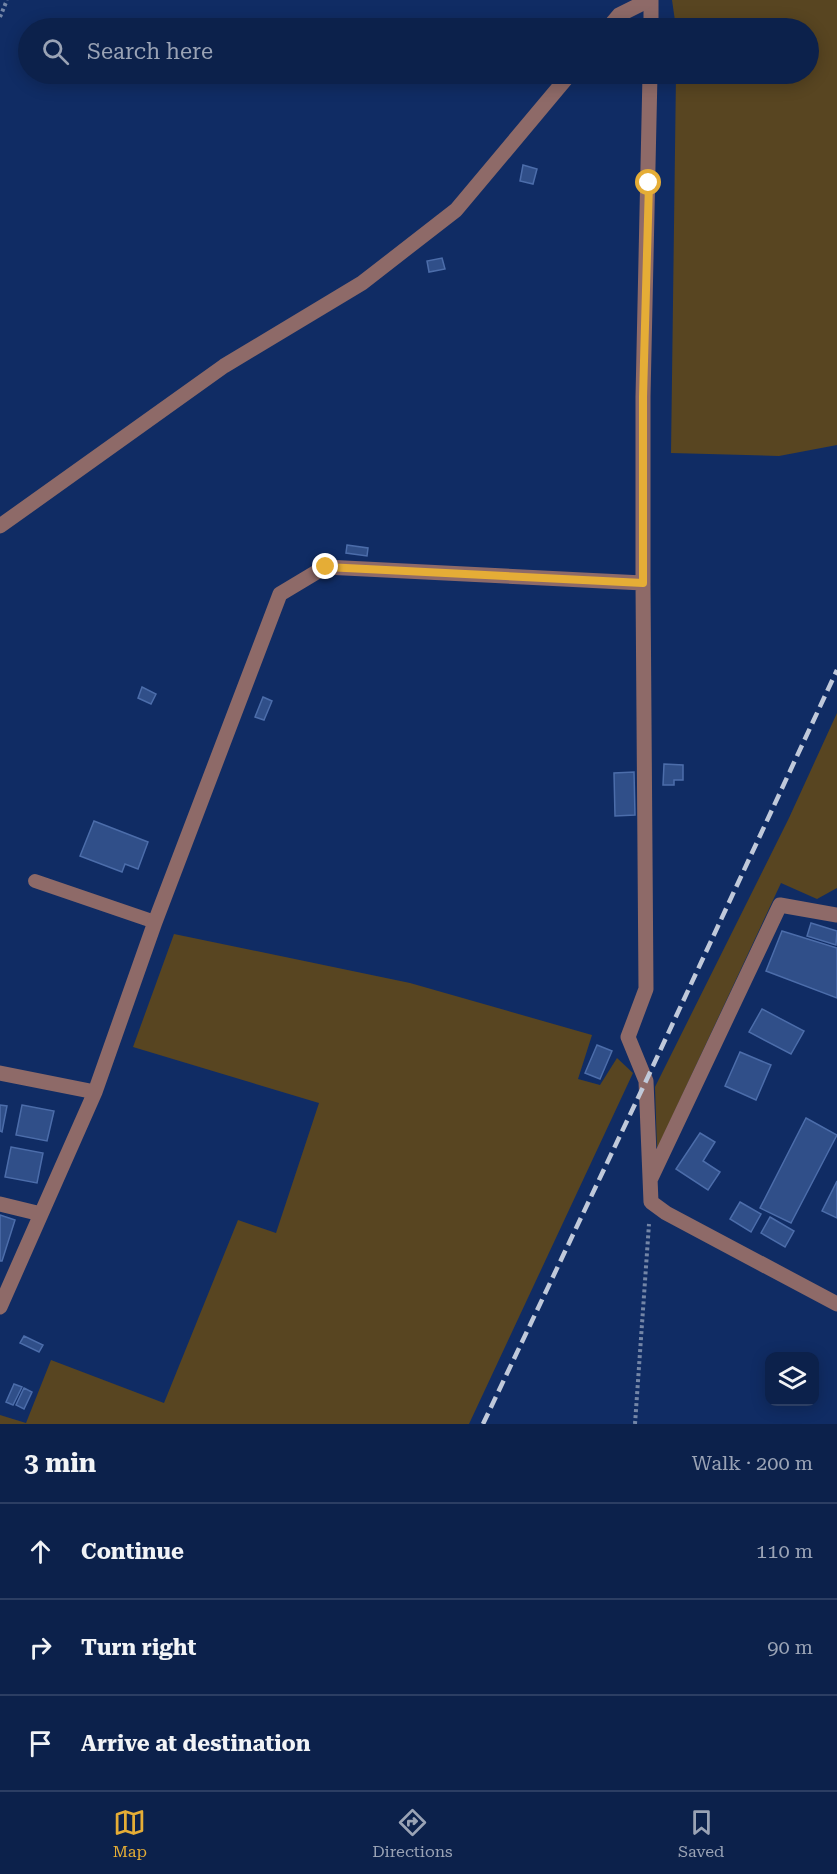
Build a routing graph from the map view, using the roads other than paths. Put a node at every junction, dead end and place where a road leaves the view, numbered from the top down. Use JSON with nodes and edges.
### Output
{"nodes":[{"id":1,"x":650,"y":0,"type":"edge"},
{"id":2,"x":616,"y":18,"type":"edge"},
{"id":3,"x":651,"y":18,"type":"edge"},
{"id":4,"x":562,"y":84,"type":"edge"},
{"id":5,"x":650,"y":84,"type":"edge"},
{"id":6,"x":0,"y":526,"type":"edge"},
{"id":7,"x":643,"y":583,"type":"junction"},
{"id":8,"x":35,"y":881,"type":"dead end"},
{"id":9,"x":837,"y":915,"type":"edge"},
{"id":10,"x":155,"y":922,"type":"junction"},
{"id":11,"x":0,"y":1073,"type":"edge"},
{"id":12,"x":95,"y":1092,"type":"junction"},
{"id":13,"x":650,"y":1180,"type":"junction"},
{"id":14,"x":0,"y":1204,"type":"edge"},
{"id":15,"x":41,"y":1214,"type":"junction"},
{"id":16,"x":837,"y":1304,"type":"edge"},
{"id":17,"x":0,"y":1307,"type":"edge"}],
"edges":[{"from":1,"to":2,"type":"street"},
{"from":1,"to":3,"type":"street"},
{"from":4,"to":6,"type":"street"},
{"from":5,"to":7,"type":"street"},
{"from":7,"to":10,"type":"street"},
{"from":7,"to":13,"type":"street"},
{"from":8,"to":10,"type":"lane"},
{"from":9,"to":13,"type":"street"},
{"from":10,"to":12,"type":"street"},
{"from":11,"to":12,"type":"street"},
{"from":12,"to":15,"type":"street"},
{"from":13,"to":16,"type":"street"},
{"from":14,"to":15,"type":"street"},
{"from":15,"to":17,"type":"street"}]}
